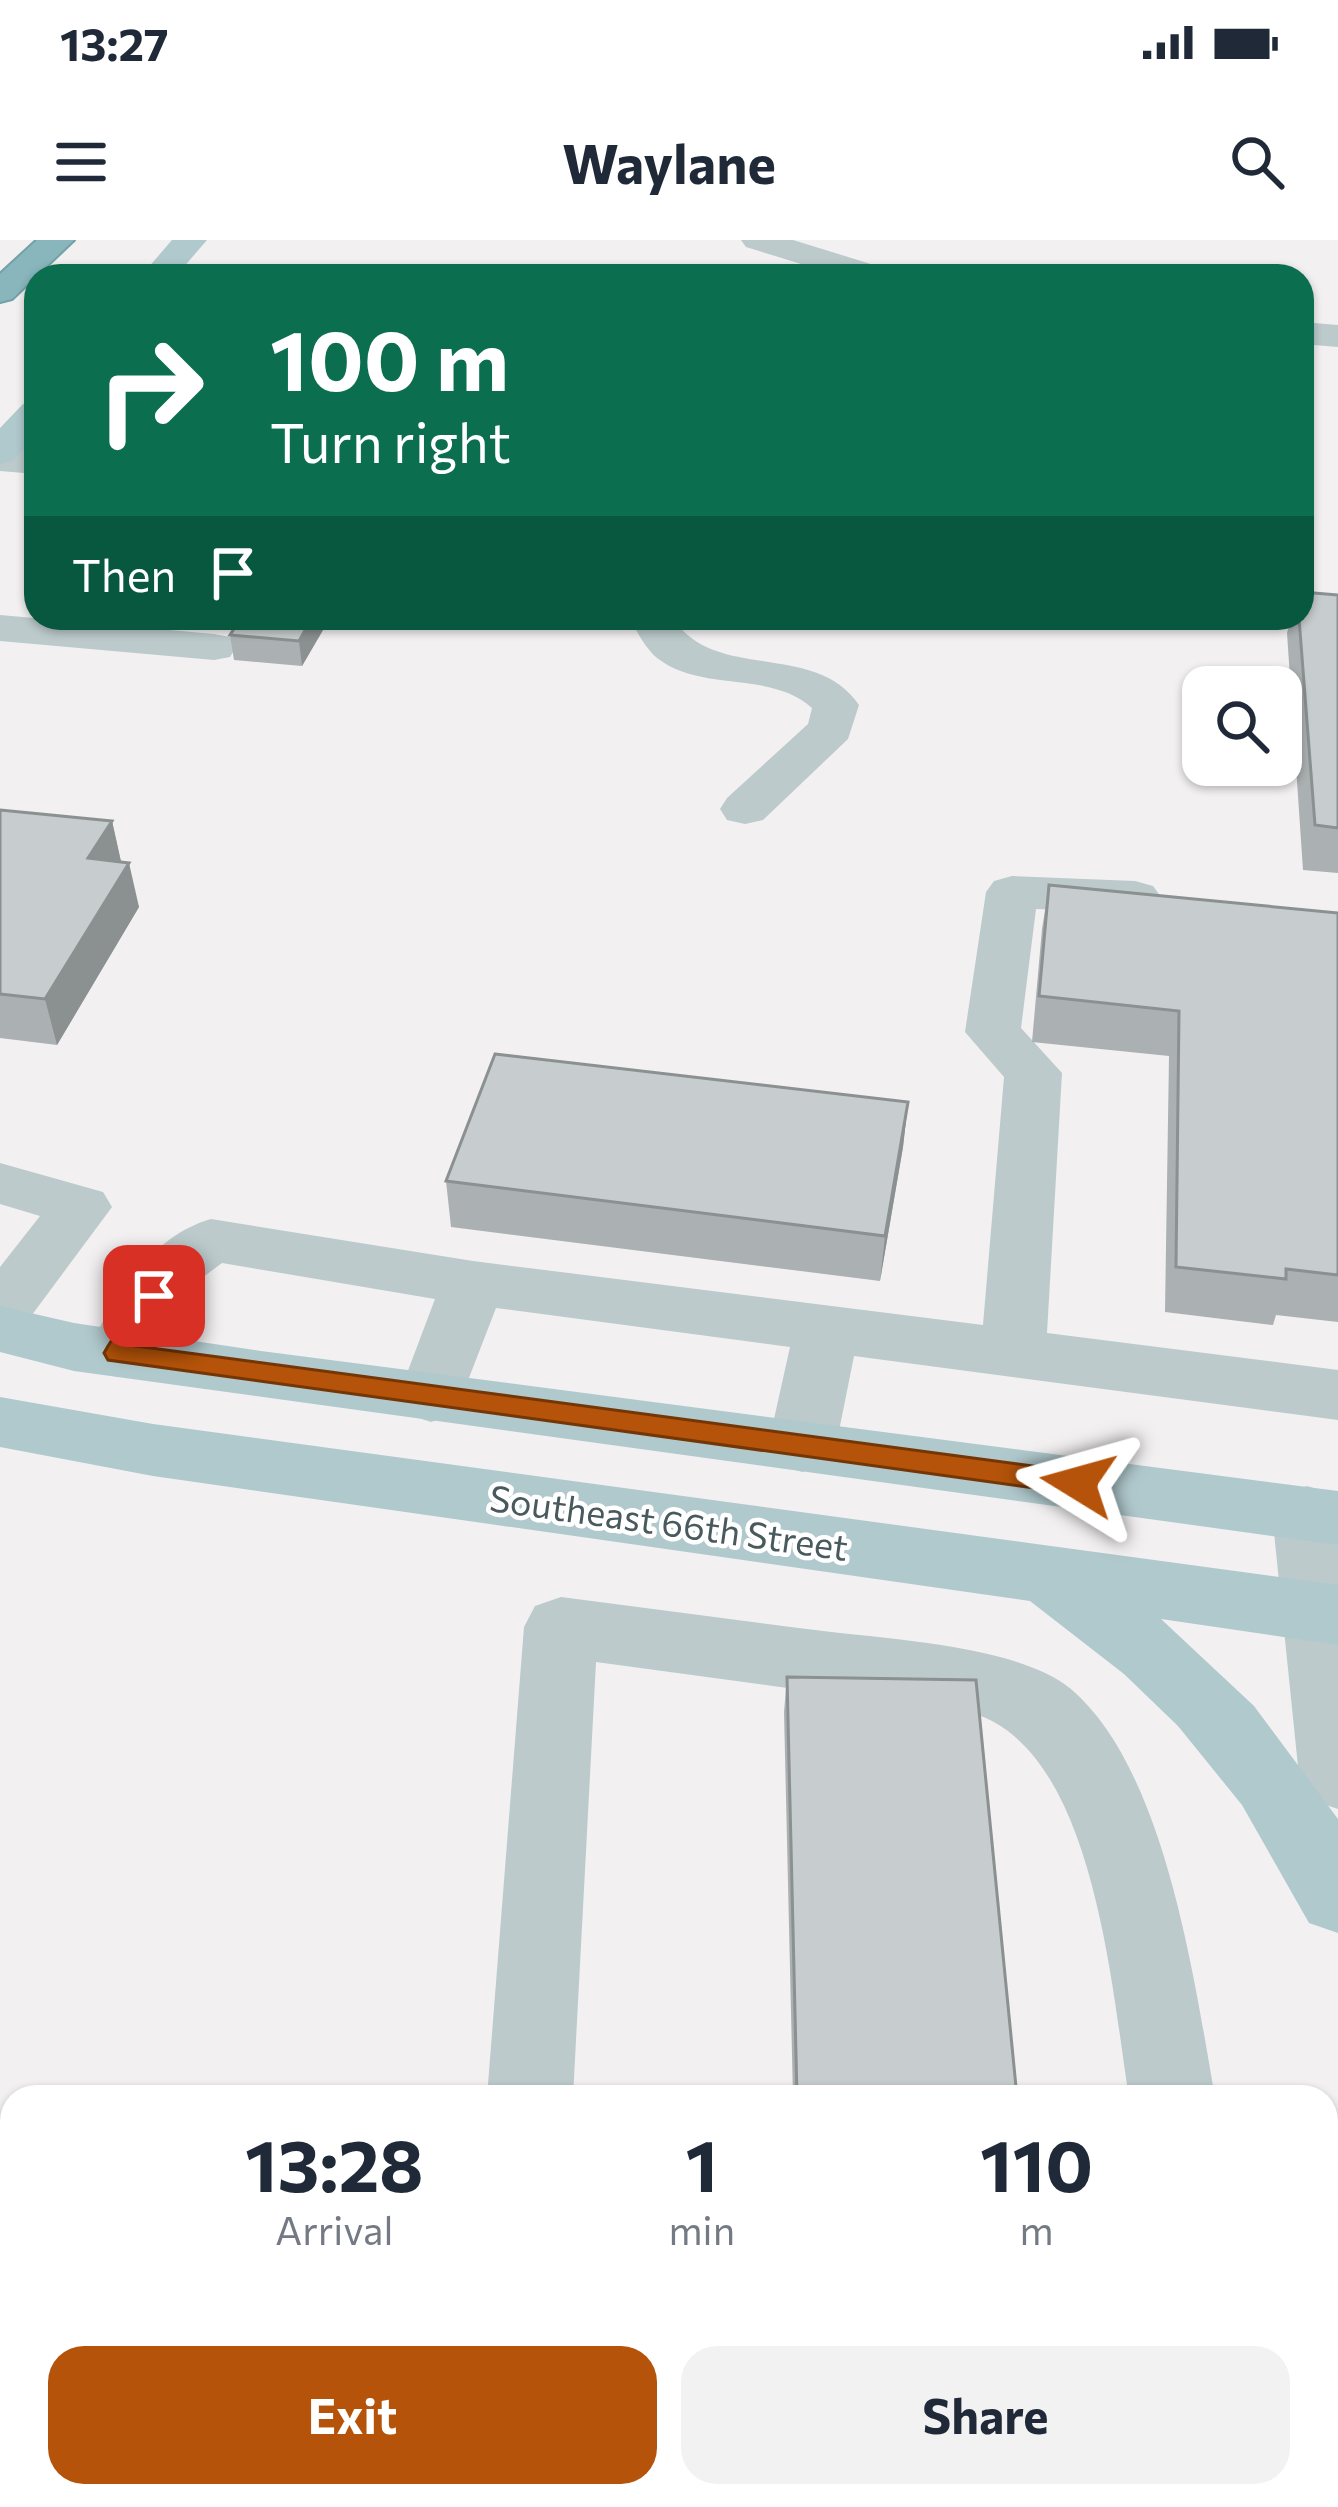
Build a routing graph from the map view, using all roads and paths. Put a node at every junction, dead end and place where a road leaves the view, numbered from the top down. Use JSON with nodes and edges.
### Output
{"nodes":[{"id":1,"x":57,"y":240,"type":"edge"},
{"id":2,"x":190,"y":240,"type":"edge"},
{"id":3,"x":758,"y":240,"type":"edge"},
{"id":4,"x":31,"y":264,"type":"edge"},
{"id":5,"x":169,"y":264,"type":"edge"},
{"id":6,"x":836,"y":264,"type":"edge"},
{"id":7,"x":24,"y":270,"type":"edge"},
{"id":8,"x":0,"y":292,"type":"edge"},
{"id":9,"x":24,"y":426,"type":"edge"},
{"id":10,"x":0,"y":455,"type":"edge"},
{"id":11,"x":0,"y":628,"type":"edge"},
{"id":12,"x":660,"y":630,"type":"edge"},
{"id":13,"x":214,"y":647,"type":"dead end"},
{"id":14,"x":746,"y":809,"type":"dead end"},
{"id":15,"x":1179,"y":900,"type":"edge"},
{"id":16,"x":0,"y":1183,"type":"edge"},
{"id":17,"x":473,"y":1282,"type":"junction"},
{"id":18,"x":0,"y":1311,"type":"edge"},
{"id":19,"x":827,"y":1328,"type":"junction"},
{"id":20,"x":0,"y":1329,"type":"edge"},
{"id":21,"x":118,"y":1353,"type":"junction"},
{"id":22,"x":1013,"y":1353,"type":"junction"},
{"id":23,"x":1338,"y":1395,"type":"edge"},
{"id":24,"x":431,"y":1397,"type":"junction"},
{"id":25,"x":0,"y":1421,"type":"edge"},
{"id":26,"x":802,"y":1446,"type":"junction"},
{"id":27,"x":1322,"y":1516,"type":"edge"},
{"id":28,"x":1048,"y":1574,"type":"junction"},
{"id":29,"x":1327,"y":1613,"type":"edge"},
{"id":30,"x":1338,"y":1776,"type":"edge"},
{"id":31,"x":1338,"y":1897,"type":"edge"},
{"id":32,"x":531,"y":2085,"type":"edge"},
{"id":33,"x":1170,"y":2085,"type":"edge"}],
"edges":[{"from":1,"to":4,"type":"highway"},
{"from":2,"to":5,"type":"main road"},
{"from":3,"to":6,"type":"street"},
{"from":7,"to":8,"type":"highway"},
{"from":9,"to":10,"type":"main road"},
{"from":11,"to":13,"type":"street"},
{"from":12,"to":14,"type":"street"},
{"from":15,"to":22,"type":"street"},
{"from":16,"to":18,"type":"street"},
{"from":17,"to":19,"type":"street"},
{"from":17,"to":21,"type":"street"},
{"from":17,"to":24,"type":"street"},
{"from":19,"to":22,"type":"street"},
{"from":19,"to":26,"type":"street"},
{"from":20,"to":21,"type":"main road"},
{"from":21,"to":24,"type":"main road"},
{"from":22,"to":23,"type":"street"},
{"from":24,"to":26,"type":"main road"},
{"from":25,"to":28,"type":"main road","name":"Southeast 66th Street"},
{"from":26,"to":27,"type":"main road"},
{"from":27,"to":29,"type":"street"},
{"from":28,"to":29,"type":"main road","name":"Southeast 66th Street"},
{"from":28,"to":31,"type":"main road"},
{"from":29,"to":30,"type":"street"},
{"from":32,"to":33,"type":"street"}]}
